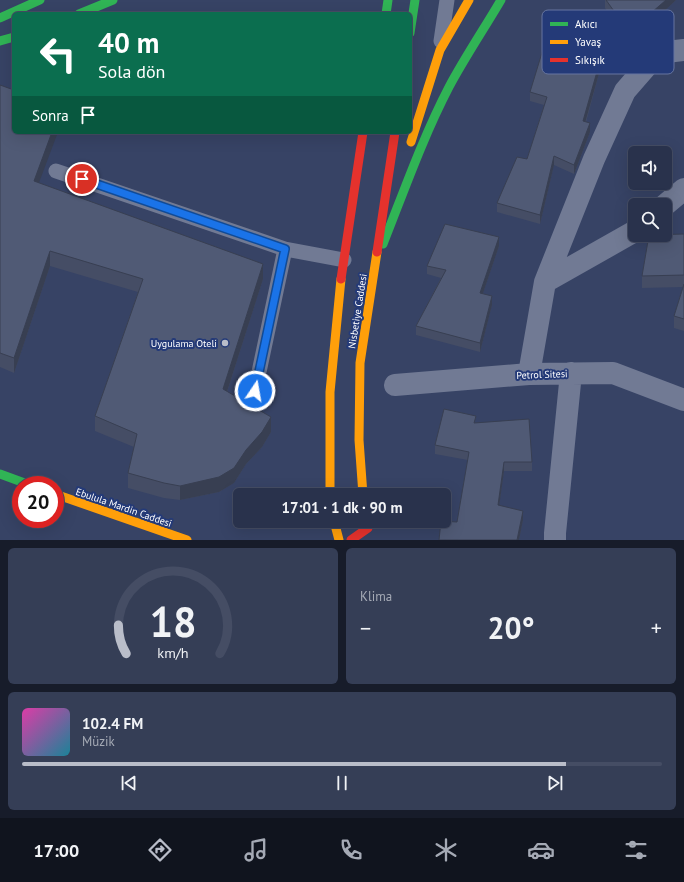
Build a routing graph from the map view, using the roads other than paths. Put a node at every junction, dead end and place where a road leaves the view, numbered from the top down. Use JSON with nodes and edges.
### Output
{"nodes":[{"id":1,"x":40,"y":0,"type":"edge"},
{"id":2,"x":113,"y":0,"type":"edge"},
{"id":3,"x":388,"y":0,"type":"edge"},
{"id":4,"x":415,"y":0,"type":"edge"},
{"id":5,"x":447,"y":0,"type":"edge"},
{"id":6,"x":469,"y":0,"type":"edge"},
{"id":7,"x":501,"y":0,"type":"edge"},
{"id":8,"x":13,"y":12,"type":"edge"},
{"id":9,"x":84,"y":12,"type":"edge"},
{"id":10,"x":386,"y":12,"type":"edge"},
{"id":11,"x":12,"y":13,"type":"edge"},
{"id":12,"x":0,"y":18,"type":"edge"},
{"id":13,"x":412,"y":20,"type":"edge"},
{"id":14,"x":12,"y":38,"type":"edge"},
{"id":15,"x":0,"y":41,"type":"edge"},
{"id":16,"x":440,"y":50,"type":"junction"},
{"id":17,"x":684,"y":50,"type":"edge"},
{"id":18,"x":674,"y":51,"type":"edge"},
{"id":19,"x":640,"y":74,"type":"edge"},
{"id":20,"x":363,"y":134,"type":"edge"},
{"id":21,"x":395,"y":134,"type":"edge"},
{"id":22,"x":409,"y":148,"type":"dead end"},
{"id":23,"x":403,"y":168,"type":"dead end"},
{"id":24,"x":56,"y":171,"type":"dead end"},
{"id":25,"x":684,"y":189,"type":"edge"},
{"id":26,"x":672,"y":199,"type":"edge"},
{"id":27,"x":628,"y":235,"type":"edge"},
{"id":28,"x":285,"y":249,"type":"junction"},
{"id":29,"x":344,"y":260,"type":"junction"},
{"id":30,"x":376,"y":262,"type":"junction"},
{"id":31,"x":544,"y":282,"type":"junction"},
{"id":32,"x":572,"y":373,"type":"junction"},
{"id":33,"x":529,"y":374,"type":"junction"},
{"id":34,"x":396,"y":385,"type":"dead end"},
{"id":35,"x":255,"y":391,"type":"dead end"},
{"id":36,"x":684,"y":400,"type":"edge"},
{"id":37,"x":0,"y":474,"type":"edge"},
{"id":38,"x":12,"y":478,"type":"edge"},
{"id":39,"x":330,"y":488,"type":"edge"},
{"id":40,"x":362,"y":488,"type":"edge"},
{"id":41,"x":64,"y":497,"type":"edge"},
{"id":42,"x":336,"y":528,"type":"edge"},
{"id":43,"x":364,"y":528,"type":"edge"},
{"id":44,"x":369,"y":528,"type":"edge"},
{"id":45,"x":187,"y":540,"type":"edge"},
{"id":46,"x":339,"y":540,"type":"edge"},
{"id":47,"x":350,"y":540,"type":"edge"},
{"id":48,"x":371,"y":540,"type":"edge"},
{"id":49,"x":556,"y":540,"type":"edge"}],
"edges":[{"from":1,"to":8,"type":"main road"},
{"from":2,"to":9,"type":"main road"},
{"from":3,"to":10,"type":"main road"},
{"from":4,"to":13,"type":"main road"},
{"from":5,"to":16,"type":"lane"},
{"from":6,"to":16,"type":"main road"},
{"from":7,"to":30,"type":"main road"},
{"from":11,"to":12,"type":"main road"},
{"from":14,"to":15,"type":"main road"},
{"from":16,"to":22,"type":"main road"},
{"from":17,"to":18,"type":"street"},
{"from":19,"to":31,"type":"street"},
{"from":20,"to":29,"type":"main road","name":"Nisbetiye Caddesi"},
{"from":21,"to":30,"type":"main road","name":"Nisbetiye Caddesi"},
{"from":23,"to":30,"type":"main road"},
{"from":24,"to":28,"type":"lane"},
{"from":25,"to":26,"type":"street"},
{"from":27,"to":31,"type":"street"},
{"from":28,"to":29,"type":"lane"},
{"from":28,"to":35,"type":"lane"},
{"from":29,"to":39,"type":"main road","name":"Nisbetiye Caddesi"},
{"from":30,"to":40,"type":"main road","name":"Nisbetiye Caddesi"},
{"from":31,"to":33,"type":"street"},
{"from":32,"to":33,"type":"street","name":"Petrol Sitesi"},
{"from":32,"to":36,"type":"street","name":"Petrol Sitesi"},
{"from":32,"to":49,"type":"street"},
{"from":33,"to":34,"type":"street","name":"Petrol Sitesi"},
{"from":37,"to":38,"type":"main road"},
{"from":41,"to":45,"type":"main road","name":"Ebulula Mardin Caddesi"},
{"from":42,"to":46,"type":"main road"},
{"from":43,"to":47,"type":"main road"},
{"from":44,"to":48,"type":"main road"}]}
